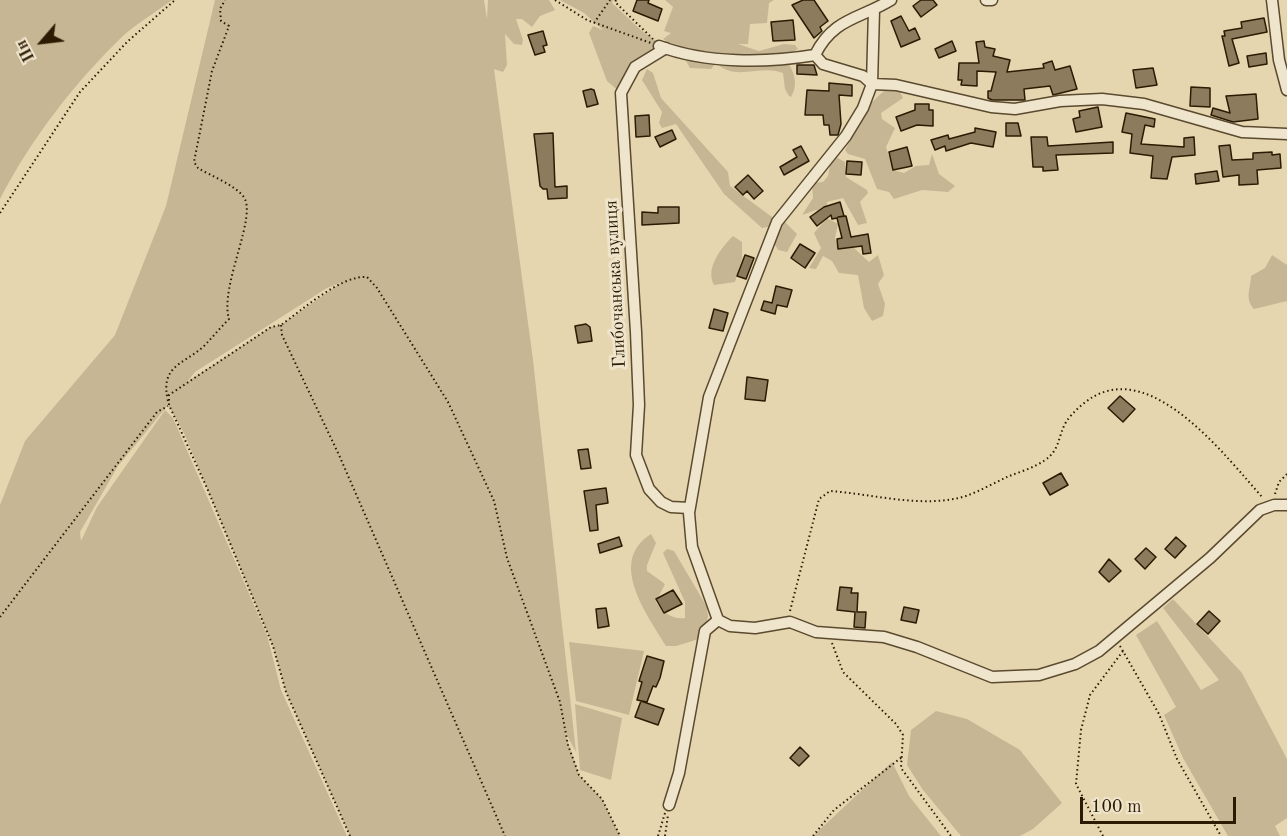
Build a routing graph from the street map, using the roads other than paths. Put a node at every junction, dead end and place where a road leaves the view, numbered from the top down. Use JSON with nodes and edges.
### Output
{"nodes":[{"id":1,"x":891,"y":0,"type":"edge"},
{"id":2,"x":986,"y":0,"type":"edge"},
{"id":3,"x":992,"y":0,"type":"edge"},
{"id":4,"x":1272,"y":0,"type":"edge"},
{"id":5,"x":874,"y":10,"type":"junction"},
{"id":6,"x":815,"y":55,"type":"junction"},
{"id":7,"x":872,"y":84,"type":"junction"},
{"id":8,"x":1287,"y":90,"type":"edge"},
{"id":9,"x":1287,"y":134,"type":"edge"},
{"id":10,"x":1287,"y":505,"type":"edge"},
{"id":11,"x":689,"y":508,"type":"junction"},
{"id":12,"x":718,"y":620,"type":"junction"},
{"id":13,"x":669,"y":805,"type":"road end"}],
"edges":[{"from":1,"to":5,"type":"street"},
{"from":2,"to":3,"type":"street"},
{"from":4,"to":8,"type":"street"},
{"from":5,"to":6,"type":"street"},
{"from":5,"to":7,"type":"street"},
{"from":6,"to":7,"type":"street"},
{"from":6,"to":11,"type":"street","name":"Глибочанська вулиця"},
{"from":7,"to":9,"type":"street"},
{"from":7,"to":11,"type":"street"},
{"from":10,"to":12,"type":"street"},
{"from":11,"to":12,"type":"street"},
{"from":12,"to":13,"type":"street"}]}
